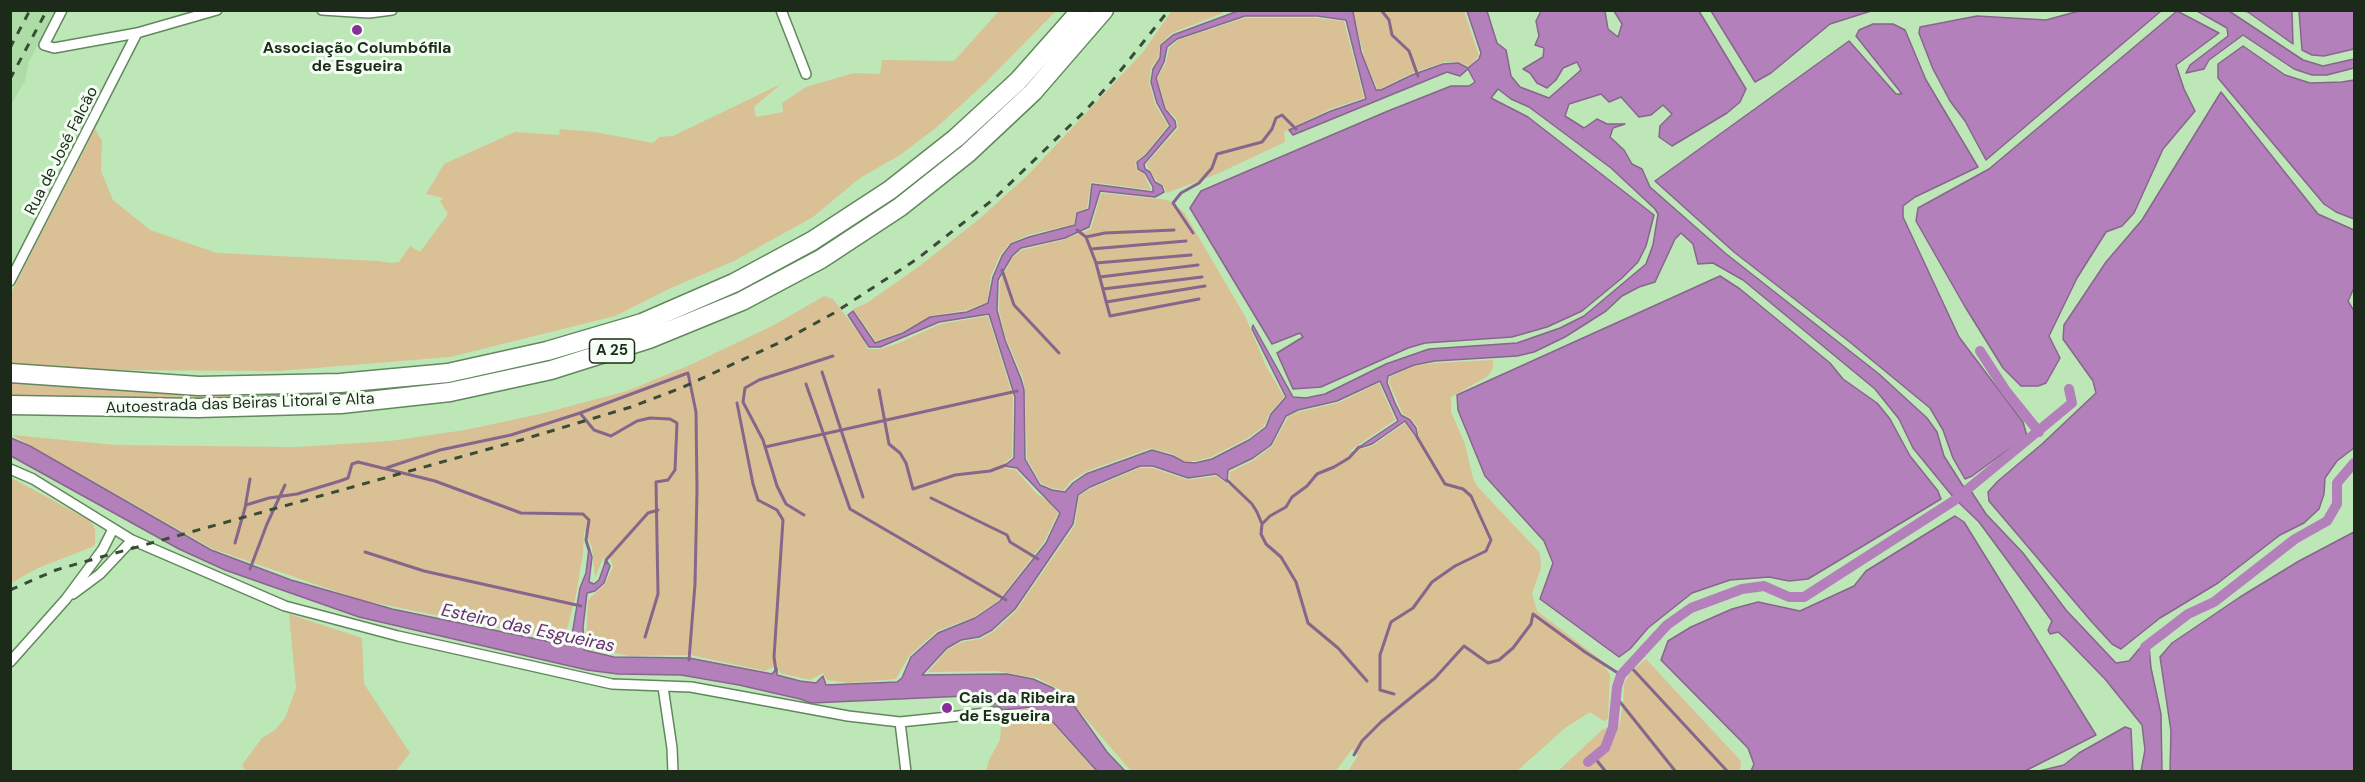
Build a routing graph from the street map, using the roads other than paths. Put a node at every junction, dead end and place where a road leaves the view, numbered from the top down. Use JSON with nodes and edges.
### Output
{"nodes":[{"id":1,"x":62,"y":10,"type":"edge"},
{"id":2,"x":217,"y":10,"type":"edge"},
{"id":3,"x":322,"y":10,"type":"edge"},
{"id":4,"x":392,"y":10,"type":"edge"},
{"id":5,"x":782,"y":10,"type":"edge"},
{"id":6,"x":1081,"y":10,"type":"edge"},
{"id":7,"x":1104,"y":10,"type":"edge"},
{"id":8,"x":327,"y":11,"type":"edge"},
{"id":9,"x":137,"y":33,"type":"junction"},
{"id":10,"x":806,"y":74,"type":"dead end"},
{"id":11,"x":10,"y":281,"type":"edge"},
{"id":12,"x":10,"y":373,"type":"edge"},
{"id":13,"x":10,"y":405,"type":"edge"},
{"id":14,"x":10,"y":469,"type":"edge"},
{"id":15,"x":112,"y":528,"type":"junction"},
{"id":16,"x":132,"y":540,"type":"junction"},
{"id":17,"x":66,"y":599,"type":"junction"},
{"id":18,"x":10,"y":662,"type":"edge"},
{"id":19,"x":663,"y":687,"type":"junction"},
{"id":20,"x":997,"y":712,"type":"dead end"},
{"id":21,"x":900,"y":722,"type":"junction"},
{"id":22,"x":673,"y":771,"type":"edge"},
{"id":23,"x":906,"y":771,"type":"edge"}],
"edges":[{"from":1,"to":9,"type":"street"},
{"from":2,"to":9,"type":"street"},
{"from":3,"to":8,"type":"street"},
{"from":4,"to":8,"type":"street"},
{"from":5,"to":10,"type":"street"},
{"from":6,"to":12,"type":"highway","name":"Autoestrada das Beiras Litoral e Alta","number":"A 25"},
{"from":7,"to":13,"type":"highway","name":"Autoestrada das Beiras Litoral e Alta","number":"A 25"},
{"from":9,"to":11,"type":"street","name":"Rua de José Falcão"},
{"from":14,"to":15,"type":"street"},
{"from":15,"to":16,"type":"street"},
{"from":15,"to":17,"type":"street"},
{"from":16,"to":17,"type":"street"},
{"from":16,"to":19,"type":"street"},
{"from":17,"to":18,"type":"street"},
{"from":19,"to":21,"type":"street"},
{"from":19,"to":22,"type":"street"},
{"from":20,"to":21,"type":"street"},
{"from":21,"to":23,"type":"street"}]}
